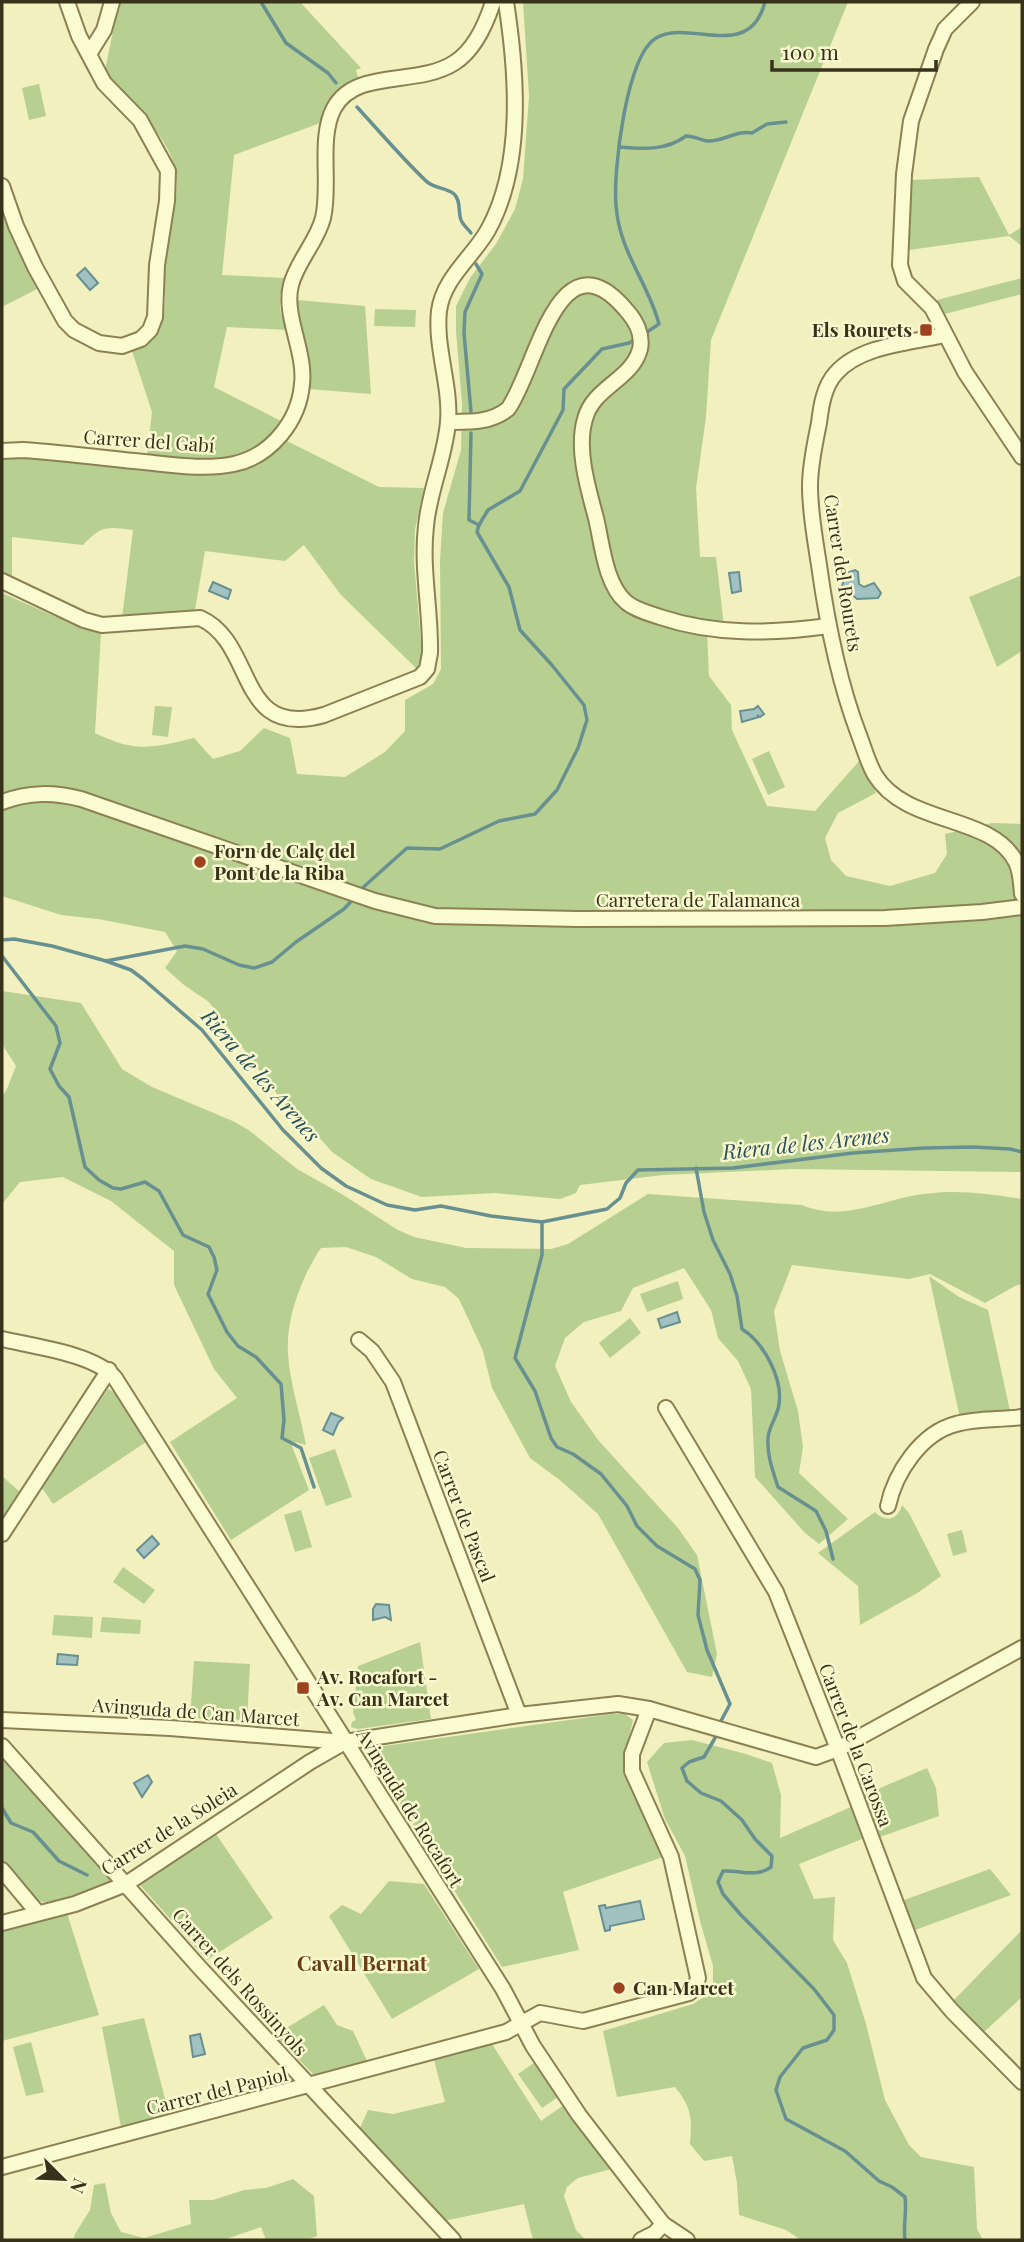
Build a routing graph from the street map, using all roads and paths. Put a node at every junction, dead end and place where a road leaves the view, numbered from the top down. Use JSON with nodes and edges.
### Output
{"nodes":[{"id":1,"x":66,"y":2,"type":"edge"},
{"id":2,"x":112,"y":2,"type":"edge"},
{"id":3,"x":493,"y":2,"type":"edge"},
{"id":4,"x":506,"y":2,"type":"edge"},
{"id":5,"x":972,"y":2,"type":"edge"},
{"id":6,"x":89,"y":54,"type":"junction"},
{"id":7,"x":2,"y":186,"type":"edge"},
{"id":8,"x":944,"y":335,"type":"junction"},
{"id":9,"x":448,"y":422,"type":"junction"},
{"id":10,"x":2,"y":451,"type":"edge"},
{"id":11,"x":1022,"y":457,"type":"edge"},
{"id":12,"x":2,"y":581,"type":"edge"},
{"id":13,"x":828,"y":626,"type":"junction"},
{"id":14,"x":2,"y":802,"type":"edge"},
{"id":15,"x":1022,"y":894,"type":"edge"},
{"id":16,"x":1022,"y":907,"type":"edge"},
{"id":17,"x":2,"y":1339,"type":"edge"},
{"id":18,"x":359,"y":1340,"type":"dead end"},
{"id":19,"x":109,"y":1370,"type":"junction"},
{"id":20,"x":666,"y":1408,"type":"dead end"},
{"id":21,"x":1022,"y":1416,"type":"edge"},
{"id":22,"x":888,"y":1506,"type":"dead end"},
{"id":23,"x":2,"y":1534,"type":"edge"},
{"id":24,"x":1022,"y":1648,"type":"edge"},
{"id":25,"x":649,"y":1709,"type":"junction"},
{"id":26,"x":519,"y":1715,"type":"junction"},
{"id":27,"x":2,"y":1720,"type":"edge"},
{"id":28,"x":345,"y":1741,"type":"junction"},
{"id":29,"x":2,"y":1746,"type":"edge"},
{"id":30,"x":838,"y":1749,"type":"junction"},
{"id":31,"x":2,"y":1870,"type":"edge"},
{"id":32,"x":126,"y":1884,"type":"junction"},
{"id":33,"x":37,"y":1912,"type":"junction"},
{"id":34,"x":2,"y":1923,"type":"edge"},
{"id":35,"x":520,"y":2024,"type":"junction"},
{"id":36,"x":1022,"y":2082,"type":"edge"},
{"id":37,"x":310,"y":2086,"type":"junction"},
{"id":38,"x":2,"y":2167,"type":"edge"},
{"id":39,"x":663,"y":2224,"type":"junction"},
{"id":40,"x":453,"y":2240,"type":"edge"},
{"id":41,"x":641,"y":2240,"type":"edge"},
{"id":42,"x":687,"y":2240,"type":"edge"}],
"edges":[{"from":1,"to":6,"type":"street"},
{"from":2,"to":6,"type":"street"},
{"from":3,"to":10,"type":"street","name":"Carrer del Gabí"},
{"from":4,"to":9,"type":"street"},
{"from":5,"to":8,"type":"street"},
{"from":6,"to":7,"type":"street"},
{"from":8,"to":11,"type":"street"},
{"from":8,"to":13,"type":"street","name":"Carrer del Rourets"},
{"from":9,"to":12,"type":"street"},
{"from":9,"to":13,"type":"street"},
{"from":13,"to":15,"type":"street","name":"Carrer del Rourets"},
{"from":14,"to":16,"type":"street","name":"Carretera de Talamanca"},
{"from":17,"to":19,"type":"street"},
{"from":18,"to":26,"type":"street","name":"Carrer de Pascal"},
{"from":19,"to":23,"type":"street"},
{"from":19,"to":28,"type":"street","name":"Avinguda de Rocafort"},
{"from":20,"to":30,"type":"street","name":"Carrer de la Carossa"},
{"from":21,"to":22,"type":"street"},
{"from":24,"to":30,"type":"street","name":"Avinguda de Can Marcet"},
{"from":25,"to":26,"type":"street","name":"Avinguda de Can Marcet"},
{"from":25,"to":30,"type":"street","name":"Avinguda de Can Marcet"},
{"from":25,"to":35,"type":"street","name":"Carrer del Papiol"},
{"from":26,"to":28,"type":"street","name":"Avinguda de Can Marcet"},
{"from":27,"to":28,"type":"street","name":"Avinguda de Can Marcet"},
{"from":28,"to":32,"type":"street","name":"Carrer de la Soleia"},
{"from":28,"to":35,"type":"street","name":"Avinguda de Rocafort"},
{"from":29,"to":32,"type":"street","name":"Carrer dels Rossinyols"},
{"from":30,"to":36,"type":"street","name":"Carrer de la Carossa"},
{"from":31,"to":33,"type":"street"},
{"from":32,"to":33,"type":"street","name":"Carrer de la Soleia"},
{"from":32,"to":37,"type":"street","name":"Carrer dels Rossinyols"},
{"from":33,"to":34,"type":"street","name":"Carrer de la Soleia"},
{"from":35,"to":37,"type":"street","name":"Carrer del Papiol"},
{"from":35,"to":39,"type":"street","name":"Avinguda de Rocafort"},
{"from":37,"to":38,"type":"street","name":"Carrer del Papiol"},
{"from":37,"to":40,"type":"street","name":"Carrer dels Rossinyols"},
{"from":39,"to":41,"type":"street"},
{"from":39,"to":42,"type":"street","name":"Avinguda de Rocafort"}]}
